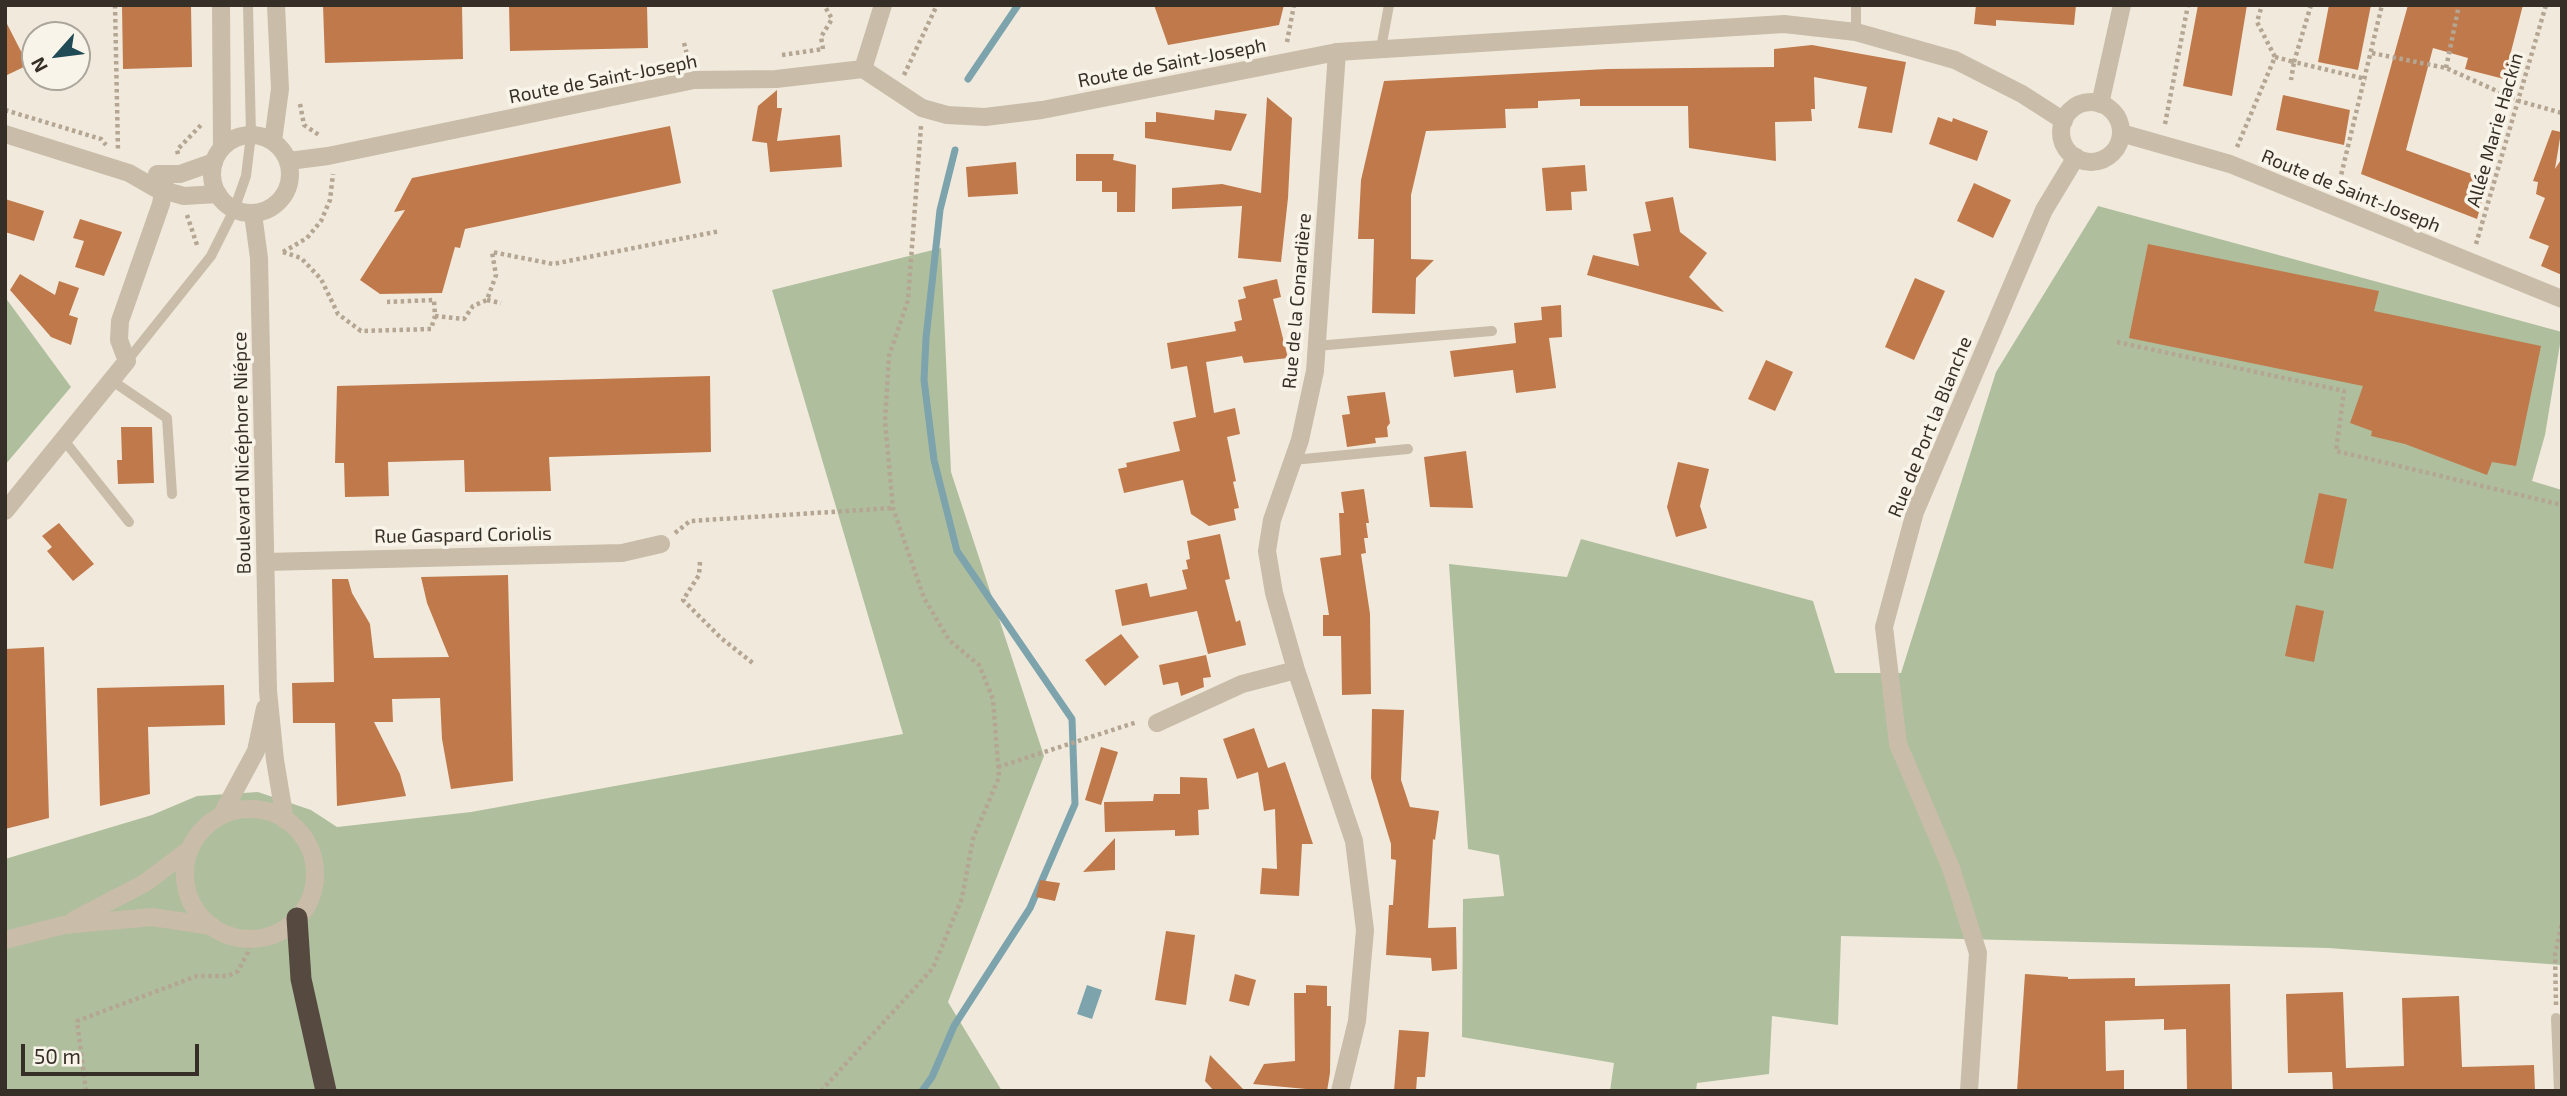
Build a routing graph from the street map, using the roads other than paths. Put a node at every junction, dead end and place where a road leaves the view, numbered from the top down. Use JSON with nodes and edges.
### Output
{"nodes":[{"id":1,"x":221,"y":5,"type":"edge"},
{"id":2,"x":248,"y":5,"type":"edge"},
{"id":3,"x":276,"y":5,"type":"edge"},
{"id":4,"x":883,"y":5,"type":"edge"},
{"id":5,"x":1389,"y":5,"type":"edge"},
{"id":6,"x":1856,"y":5,"type":"edge"},
{"id":7,"x":2122,"y":5,"type":"edge"},
{"id":8,"x":1856,"y":32,"type":"junction"},
{"id":9,"x":1381,"y":48,"type":"junction"},
{"id":10,"x":1337,"y":52,"type":"junction"},
{"id":11,"x":863,"y":69,"type":"junction"},
{"id":12,"x":2100,"y":104,"type":"junction"},
{"id":13,"x":2064,"y":121,"type":"junction"},
{"id":14,"x":2121,"y":133,"type":"junction"},
{"id":15,"x":5,"y":134,"type":"edge"},
{"id":16,"x":251,"y":135,"type":"junction"},
{"id":17,"x":274,"y":141,"type":"junction"},
{"id":18,"x":218,"y":155,"type":"junction"},
{"id":19,"x":2076,"y":158,"type":"junction"},
{"id":20,"x":289,"y":161,"type":"junction"},
{"id":21,"x":164,"y":182,"type":"junction"},
{"id":22,"x":218,"y":194,"type":"junction"},
{"id":23,"x":234,"y":210,"type":"junction"},
{"id":24,"x":253,"y":214,"type":"junction"},
{"id":25,"x":2562,"y":299,"type":"edge"},
{"id":26,"x":1492,"y":331,"type":"dead end"},
{"id":27,"x":1317,"y":346,"type":"junction"},
{"id":28,"x":127,"y":361,"type":"junction"},
{"id":29,"x":111,"y":380,"type":"junction"},
{"id":30,"x":63,"y":439,"type":"junction"},
{"id":31,"x":1408,"y":449,"type":"dead end"},
{"id":32,"x":1293,"y":460,"type":"junction"},
{"id":33,"x":172,"y":494,"type":"dead end"},
{"id":34,"x":5,"y":511,"type":"edge"},
{"id":35,"x":129,"y":522,"type":"dead end"},
{"id":36,"x":661,"y":544,"type":"road end"},
{"id":37,"x":266,"y":562,"type":"junction"},
{"id":38,"x":1296,"y":670,"type":"junction"},
{"id":39,"x":268,"y":691,"type":"junction"},
{"id":40,"x":1157,"y":723,"type":"road end"},
{"id":41,"x":221,"y":816,"type":"junction"},
{"id":42,"x":285,"y":820,"type":"junction"},
{"id":43,"x":190,"y":849,"type":"junction"},
{"id":44,"x":297,"y":918,"type":"junction"},
{"id":45,"x":64,"y":925,"type":"junction"},
{"id":46,"x":212,"y":926,"type":"junction"},
{"id":47,"x":5,"y":940,"type":"edge"},
{"id":48,"x":2556,"y":1018,"type":"road end"},
{"id":49,"x":326,"y":1091,"type":"edge"},
{"id":50,"x":1340,"y":1091,"type":"edge"},
{"id":51,"x":1969,"y":1091,"type":"edge"},
{"id":52,"x":2559,"y":1091,"type":"edge"}],
"edges":[{"from":1,"to":18,"type":"street"},
{"from":2,"to":16,"type":"lane"},
{"from":3,"to":17,"type":"street"},
{"from":4,"to":11,"type":"street"},
{"from":5,"to":9,"type":"lane"},
{"from":6,"to":8,"type":"lane"},
{"from":7,"to":12,"type":"street"},
{"from":8,"to":9,"type":"street","name":"Route de Saint-Joseph"},
{"from":8,"to":13,"type":"street","name":"Route de Saint-Joseph"},
{"from":9,"to":10,"type":"street","name":"Route de Saint-Joseph"},
{"from":10,"to":11,"type":"street","name":"Route de Saint-Joseph"},
{"from":10,"to":27,"type":"street","name":"Rue de la Conardière"},
{"from":11,"to":20,"type":"street","name":"Route de Saint-Joseph"},
{"from":12,"to":13,"type":"street"},
{"from":12,"to":14,"type":"street"},
{"from":13,"to":19,"type":"street"},
{"from":14,"to":19,"type":"street"},
{"from":14,"to":25,"type":"street","name":"Route de Saint-Joseph"},
{"from":15,"to":21,"type":"street"},
{"from":16,"to":17,"type":"street"},
{"from":16,"to":18,"type":"street"},
{"from":16,"to":23,"type":"lane"},
{"from":17,"to":20,"type":"street"},
{"from":18,"to":21,"type":"street"},
{"from":18,"to":22,"type":"street"},
{"from":19,"to":51,"type":"street","name":"Rue de Port la Blanche"},
{"from":20,"to":24,"type":"street"},
{"from":21,"to":22,"type":"street"},
{"from":21,"to":28,"type":"street"},
{"from":22,"to":23,"type":"street"},
{"from":23,"to":24,"type":"street"},
{"from":23,"to":28,"type":"lane"},
{"from":24,"to":37,"type":"street","name":"Boulevard Nicéphore Niépce"},
{"from":26,"to":27,"type":"lane"},
{"from":27,"to":32,"type":"street","name":"Rue de la Conardière"},
{"from":28,"to":29,"type":"street"},
{"from":29,"to":30,"type":"street"},
{"from":29,"to":33,"type":"lane"},
{"from":30,"to":34,"type":"street"},
{"from":30,"to":35,"type":"lane"},
{"from":31,"to":32,"type":"lane"},
{"from":32,"to":38,"type":"street","name":"Rue de la Conardière"},
{"from":36,"to":37,"type":"street","name":"Rue Gaspard Coriolis"},
{"from":37,"to":39,"type":"street","name":"Boulevard Nicéphore Niépce"},
{"from":38,"to":40,"type":"street"},
{"from":38,"to":50,"type":"street","name":"Rue de la Conardière"},
{"from":39,"to":41,"type":"street","name":"Boulevard Nicéphore Niépce"},
{"from":39,"to":42,"type":"street","name":"Boulevard Nicéphore Niépce"},
{"from":41,"to":42,"type":"street"},
{"from":41,"to":43,"type":"street"},
{"from":42,"to":44,"type":"street"},
{"from":43,"to":45,"type":"street"},
{"from":43,"to":46,"type":"street"},
{"from":44,"to":46,"type":"street"},
{"from":44,"to":49,"type":"highway"},
{"from":45,"to":46,"type":"street"},
{"from":45,"to":47,"type":"street"},
{"from":48,"to":52,"type":"lane"}]}
